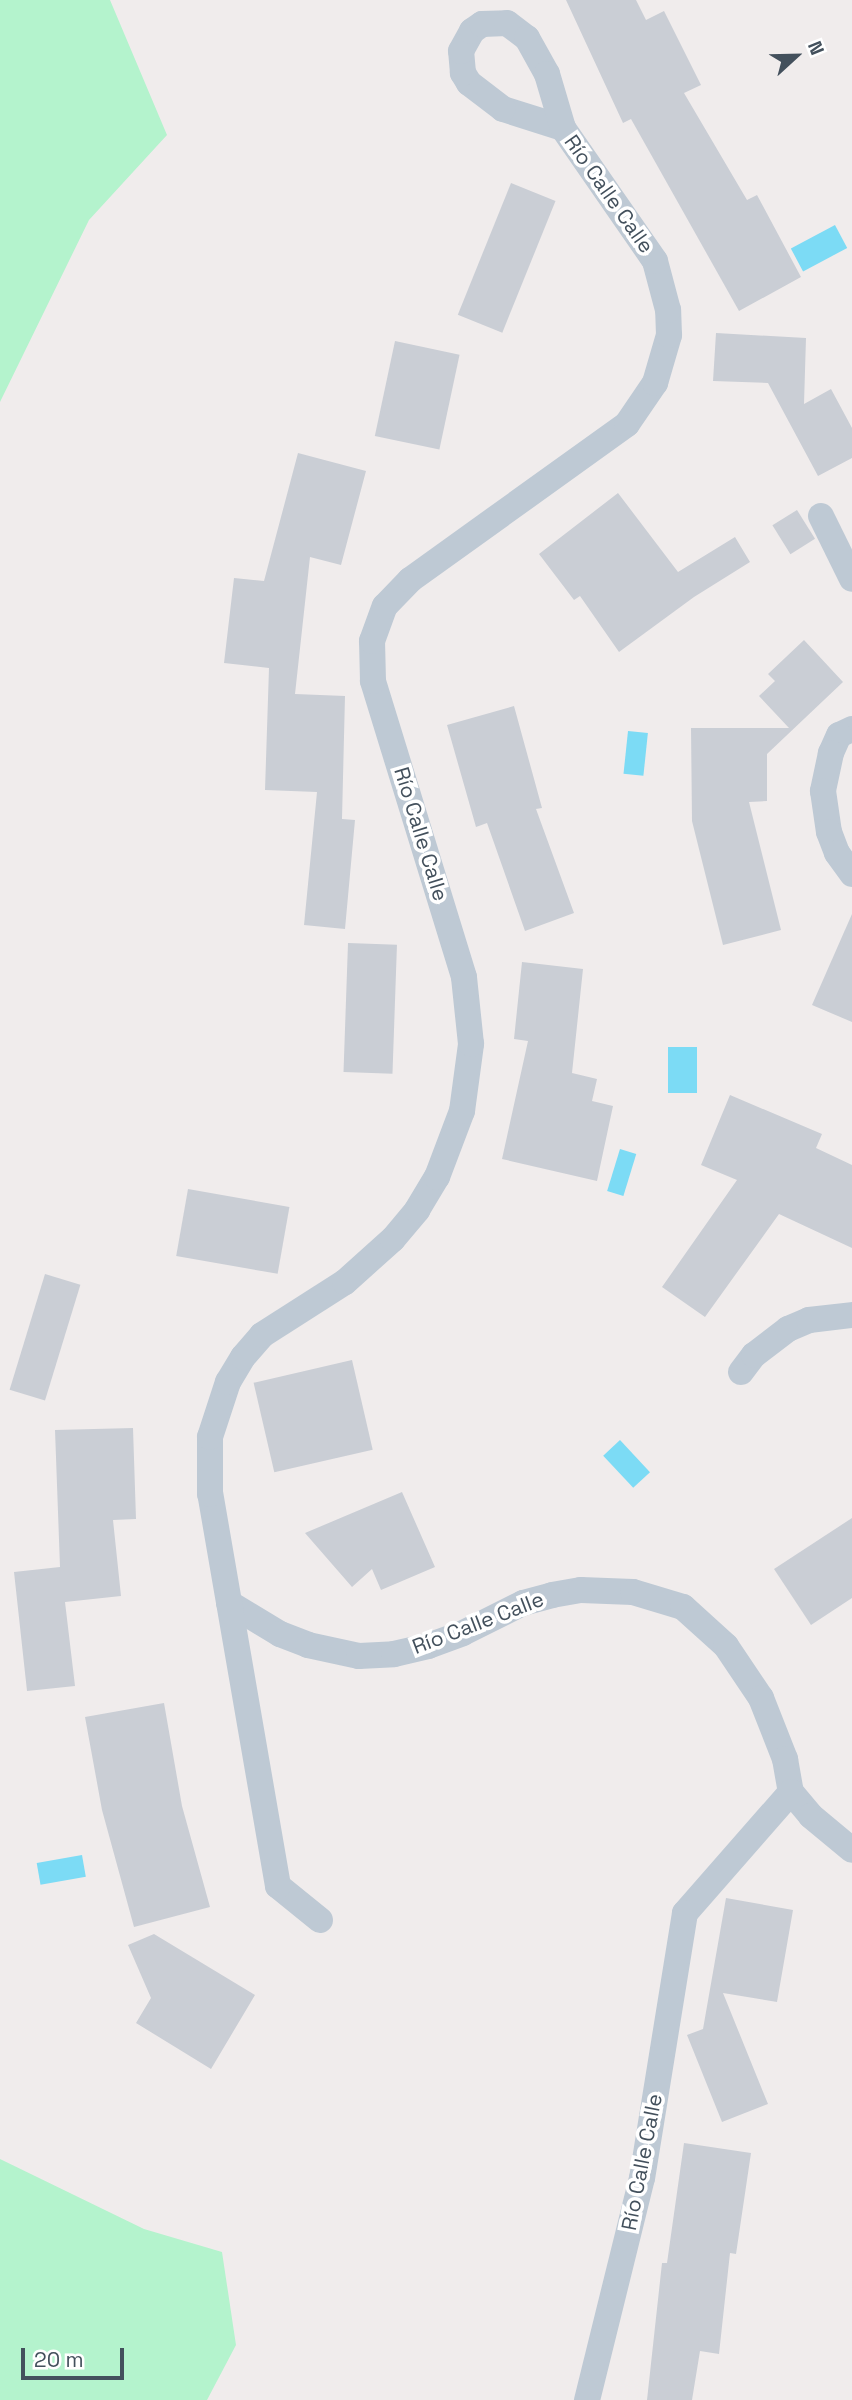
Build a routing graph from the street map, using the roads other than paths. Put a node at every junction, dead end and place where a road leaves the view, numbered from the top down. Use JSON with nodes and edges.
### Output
{"nodes":[{"id":1,"x":563,"y":128,"type":"dead end"},
{"id":2,"x":821,"y":516,"type":"dead end"},
{"id":3,"x":852,"y":579,"type":"edge"},
{"id":4,"x":852,"y":729,"type":"edge"},
{"id":5,"x":852,"y":874,"type":"edge"},
{"id":6,"x":852,"y":1315,"type":"edge"},
{"id":7,"x":741,"y":1372,"type":"dead end"},
{"id":8,"x":229,"y":1603,"type":"junction"},
{"id":9,"x":791,"y":1792,"type":"junction"},
{"id":10,"x":852,"y":1850,"type":"edge"},
{"id":11,"x":320,"y":1920,"type":"dead end"},
{"id":12,"x":587,"y":2400,"type":"edge"}],
"edges":[{"from":1,"to":8,"type":"street","name":"Río Calle Calle"},
{"from":2,"to":3,"type":"street"},
{"from":4,"to":5,"type":"street"},
{"from":6,"to":7,"type":"street"},
{"from":8,"to":9,"type":"street","name":"Río Calle Calle"},
{"from":8,"to":11,"type":"street","name":"Río Calle Calle"},
{"from":9,"to":10,"type":"street","name":"Río Calle Calle"},
{"from":9,"to":12,"type":"street","name":"Río Calle Calle"}]}
